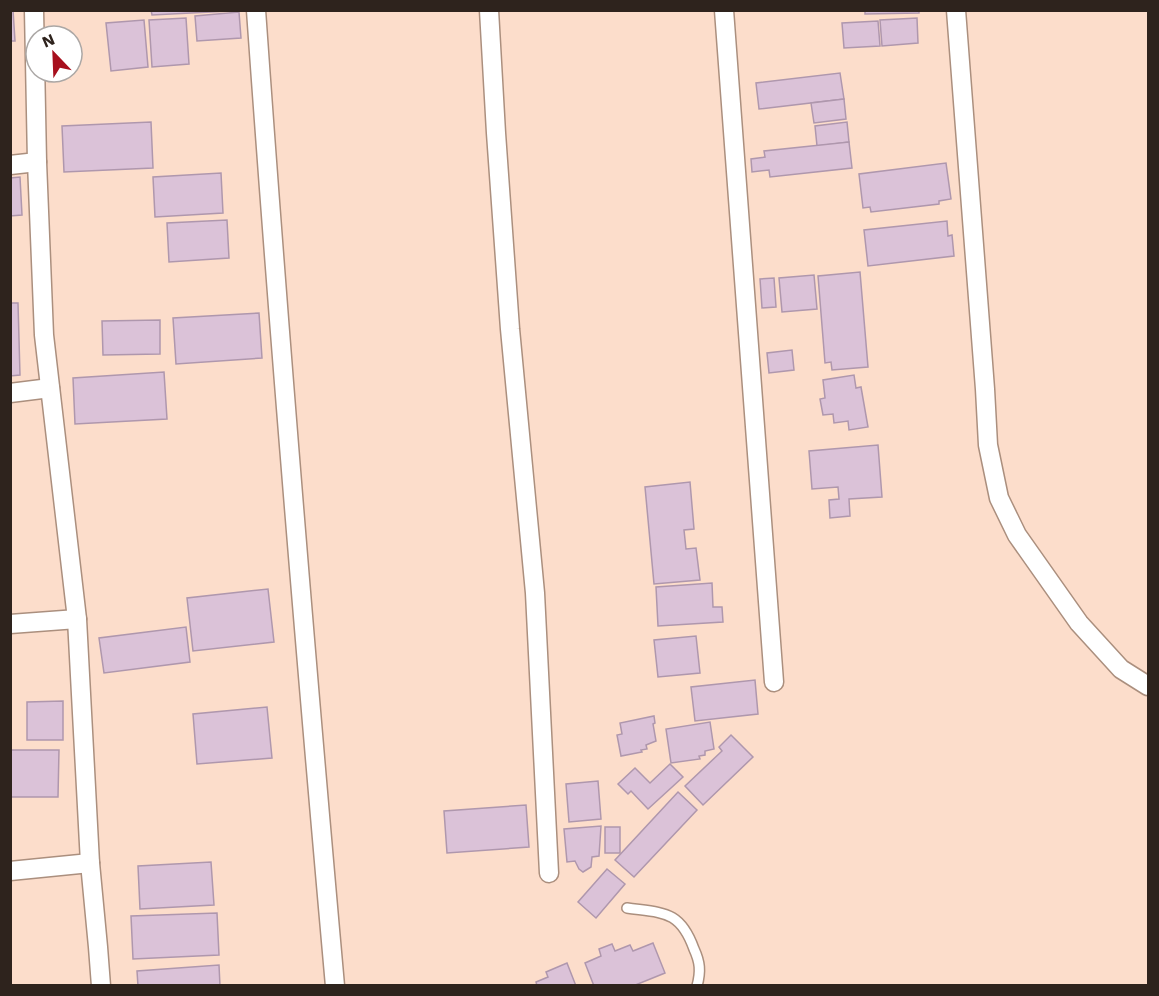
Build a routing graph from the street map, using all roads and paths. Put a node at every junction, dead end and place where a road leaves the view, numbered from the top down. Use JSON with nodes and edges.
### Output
{"nodes":[{"id":1,"x":34,"y":10,"type":"edge"},
{"id":2,"x":256,"y":10,"type":"edge"},
{"id":3,"x":489,"y":10,"type":"edge"},
{"id":4,"x":724,"y":10,"type":"edge"},
{"id":5,"x":956,"y":10,"type":"edge"},
{"id":6,"x":37,"y":162,"type":"junction"},
{"id":7,"x":10,"y":165,"type":"edge"},
{"id":8,"x":50,"y":388,"type":"junction"},
{"id":9,"x":10,"y":393,"type":"edge"},
{"id":10,"x":77,"y":619,"type":"junction"},
{"id":11,"x":10,"y":624,"type":"edge"},
{"id":12,"x":774,"y":682,"type":"dead end"},
{"id":13,"x":1149,"y":687,"type":"edge"},
{"id":14,"x":90,"y":863,"type":"junction"},
{"id":15,"x":10,"y":871,"type":"edge"},
{"id":16,"x":549,"y":873,"type":"dead end"},
{"id":17,"x":627,"y":908,"type":"dead end"},
{"id":18,"x":101,"y":986,"type":"edge"},
{"id":19,"x":335,"y":986,"type":"edge"},
{"id":20,"x":698,"y":986,"type":"edge"}],
"edges":[{"from":1,"to":6,"type":"street"},
{"from":2,"to":19,"type":"street"},
{"from":3,"to":16,"type":"street"},
{"from":4,"to":12,"type":"street"},
{"from":5,"to":13,"type":"street"},
{"from":6,"to":7,"type":"street"},
{"from":6,"to":8,"type":"street"},
{"from":8,"to":9,"type":"street"},
{"from":8,"to":10,"type":"street"},
{"from":10,"to":11,"type":"street"},
{"from":10,"to":14,"type":"street"},
{"from":14,"to":15,"type":"street"},
{"from":14,"to":18,"type":"street"},
{"from":17,"to":20,"type":"lane"}]}
